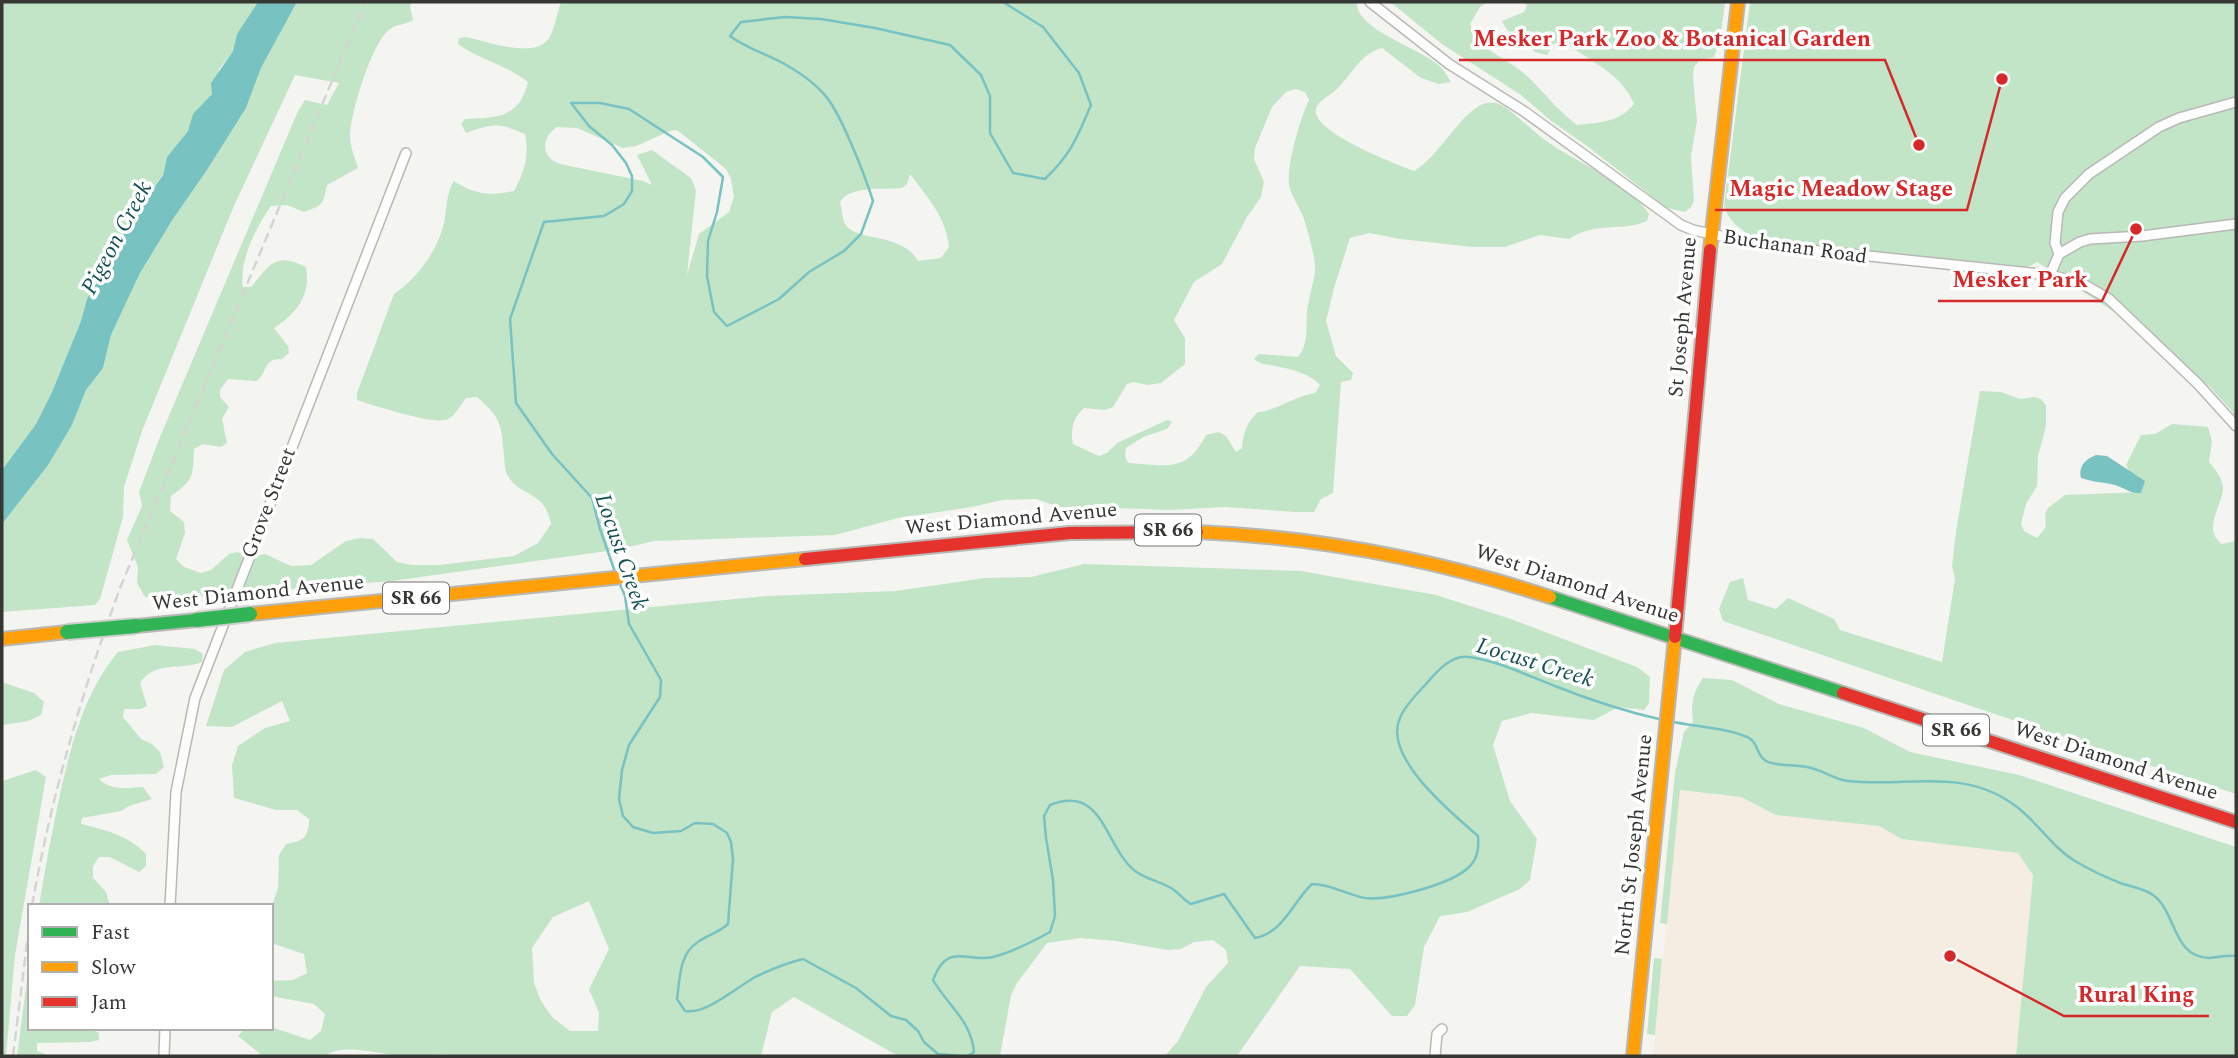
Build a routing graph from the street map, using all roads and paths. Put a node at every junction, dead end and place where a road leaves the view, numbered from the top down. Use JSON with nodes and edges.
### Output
{"nodes":[{"id":1,"x":1370,"y":2,"type":"edge"},
{"id":2,"x":1738,"y":2,"type":"edge"},
{"id":3,"x":2236,"y":102,"type":"edge"},
{"id":4,"x":406,"y":153,"type":"dead end"},
{"id":5,"x":2236,"y":224,"type":"edge"},
{"id":6,"x":1711,"y":234,"type":"junction"},
{"id":7,"x":2059,"y":254,"type":"junction"},
{"id":8,"x":2050,"y":275,"type":"junction"},
{"id":9,"x":2236,"y":426,"type":"edge"},
{"id":10,"x":1675,"y":637,"type":"junction"},
{"id":11,"x":2,"y":639,"type":"edge"},
{"id":12,"x":2236,"y":822,"type":"edge"},
{"id":13,"x":170,"y":904,"type":"edge"},
{"id":14,"x":1443,"y":1029,"type":"dead end"},
{"id":15,"x":165,"y":1030,"type":"edge"},
{"id":16,"x":164,"y":1056,"type":"edge"},
{"id":17,"x":1435,"y":1056,"type":"edge"},
{"id":18,"x":1633,"y":1056,"type":"edge"}],
"edges":[{"from":1,"to":6,"type":"street","name":"Buchanan Road"},
{"from":2,"to":6,"type":"main road","name":"St Joseph Avenue"},
{"from":3,"to":7,"type":"street"},
{"from":4,"to":13,"type":"street","name":"Grove Street"},
{"from":5,"to":7,"type":"street"},
{"from":6,"to":8,"type":"street","name":"Buchanan Road"},
{"from":6,"to":10,"type":"main road","name":"St Joseph Avenue"},
{"from":7,"to":8,"type":"street"},
{"from":8,"to":9,"type":"street","name":"Buchanan Road"},
{"from":10,"to":11,"type":"main road","name":"West Diamond Avenue","number":"SR 66","bridge":true},
{"from":10,"to":12,"type":"main road","name":"West Diamond Avenue","number":"SR 66"},
{"from":10,"to":18,"type":"main road","name":"North St Joseph Avenue"},
{"from":14,"to":17,"type":"street"},
{"from":15,"to":16,"type":"street"}]}
